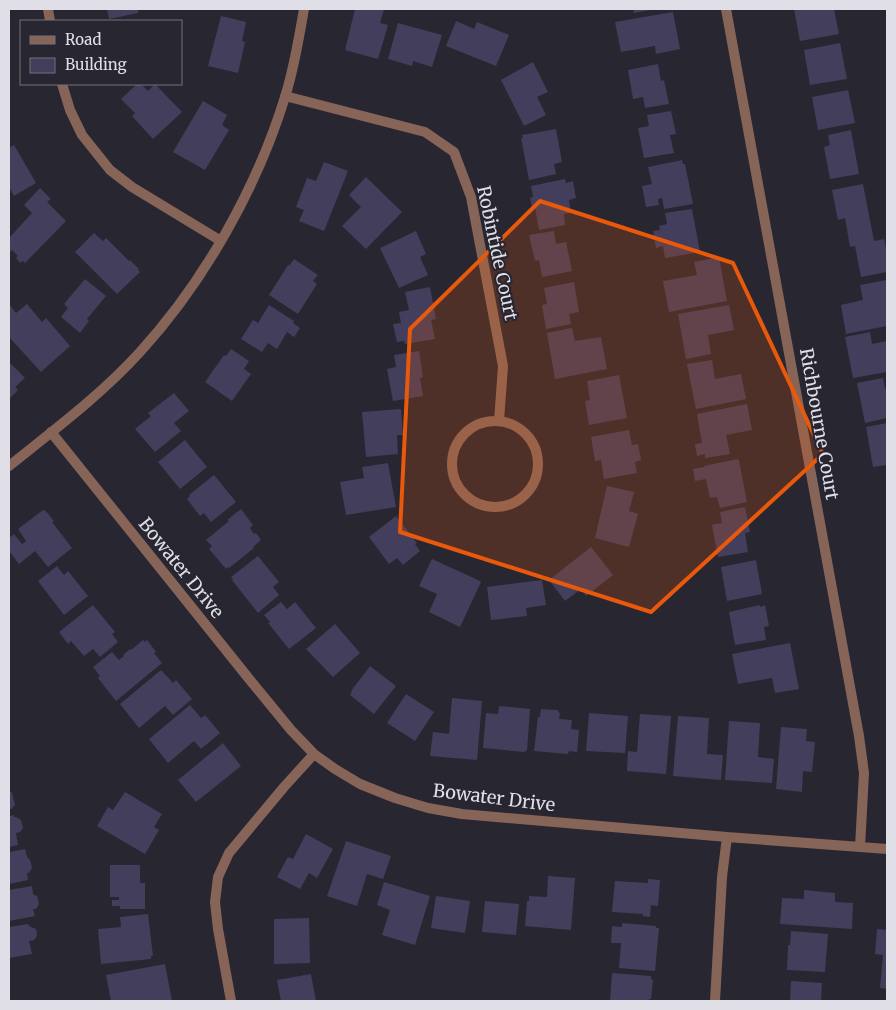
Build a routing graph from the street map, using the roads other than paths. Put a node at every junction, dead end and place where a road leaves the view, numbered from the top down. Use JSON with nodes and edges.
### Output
{"nodes":[{"id":1,"x":304,"y":9,"type":"edge"},
{"id":2,"x":726,"y":9,"type":"edge"},
{"id":3,"x":62,"y":85,"type":"edge"},
{"id":4,"x":286,"y":96,"type":"junction"},
{"id":5,"x":221,"y":241,"type":"junction"},
{"id":6,"x":499,"y":421,"type":"junction"},
{"id":7,"x":51,"y":432,"type":"junction"},
{"id":8,"x":9,"y":466,"type":"edge"},
{"id":9,"x":314,"y":754,"type":"junction"},
{"id":10,"x":726,"y":837,"type":"junction"},
{"id":11,"x":860,"y":847,"type":"junction"},
{"id":12,"x":887,"y":849,"type":"edge"},
{"id":13,"x":231,"y":1001,"type":"edge"},
{"id":14,"x":715,"y":1001,"type":"edge"}],
"edges":[{"from":1,"to":4,"type":"street"},
{"from":2,"to":11,"type":"street","name":"Richbourne Court"},
{"from":3,"to":5,"type":"street"},
{"from":4,"to":5,"type":"street"},
{"from":4,"to":6,"type":"street","name":"Robintide Court"},
{"from":5,"to":7,"type":"street"},
{"from":6,"to":6,"type":"street"},
{"from":7,"to":8,"type":"street"},
{"from":7,"to":9,"type":"street","name":"Bowater Drive"},
{"from":9,"to":10,"type":"street","name":"Bowater Drive"},
{"from":9,"to":13,"type":"street"},
{"from":10,"to":11,"type":"street","name":"Bowater Drive"},
{"from":10,"to":14,"type":"street"},
{"from":11,"to":12,"type":"street","name":"Bowater Drive"}]}
